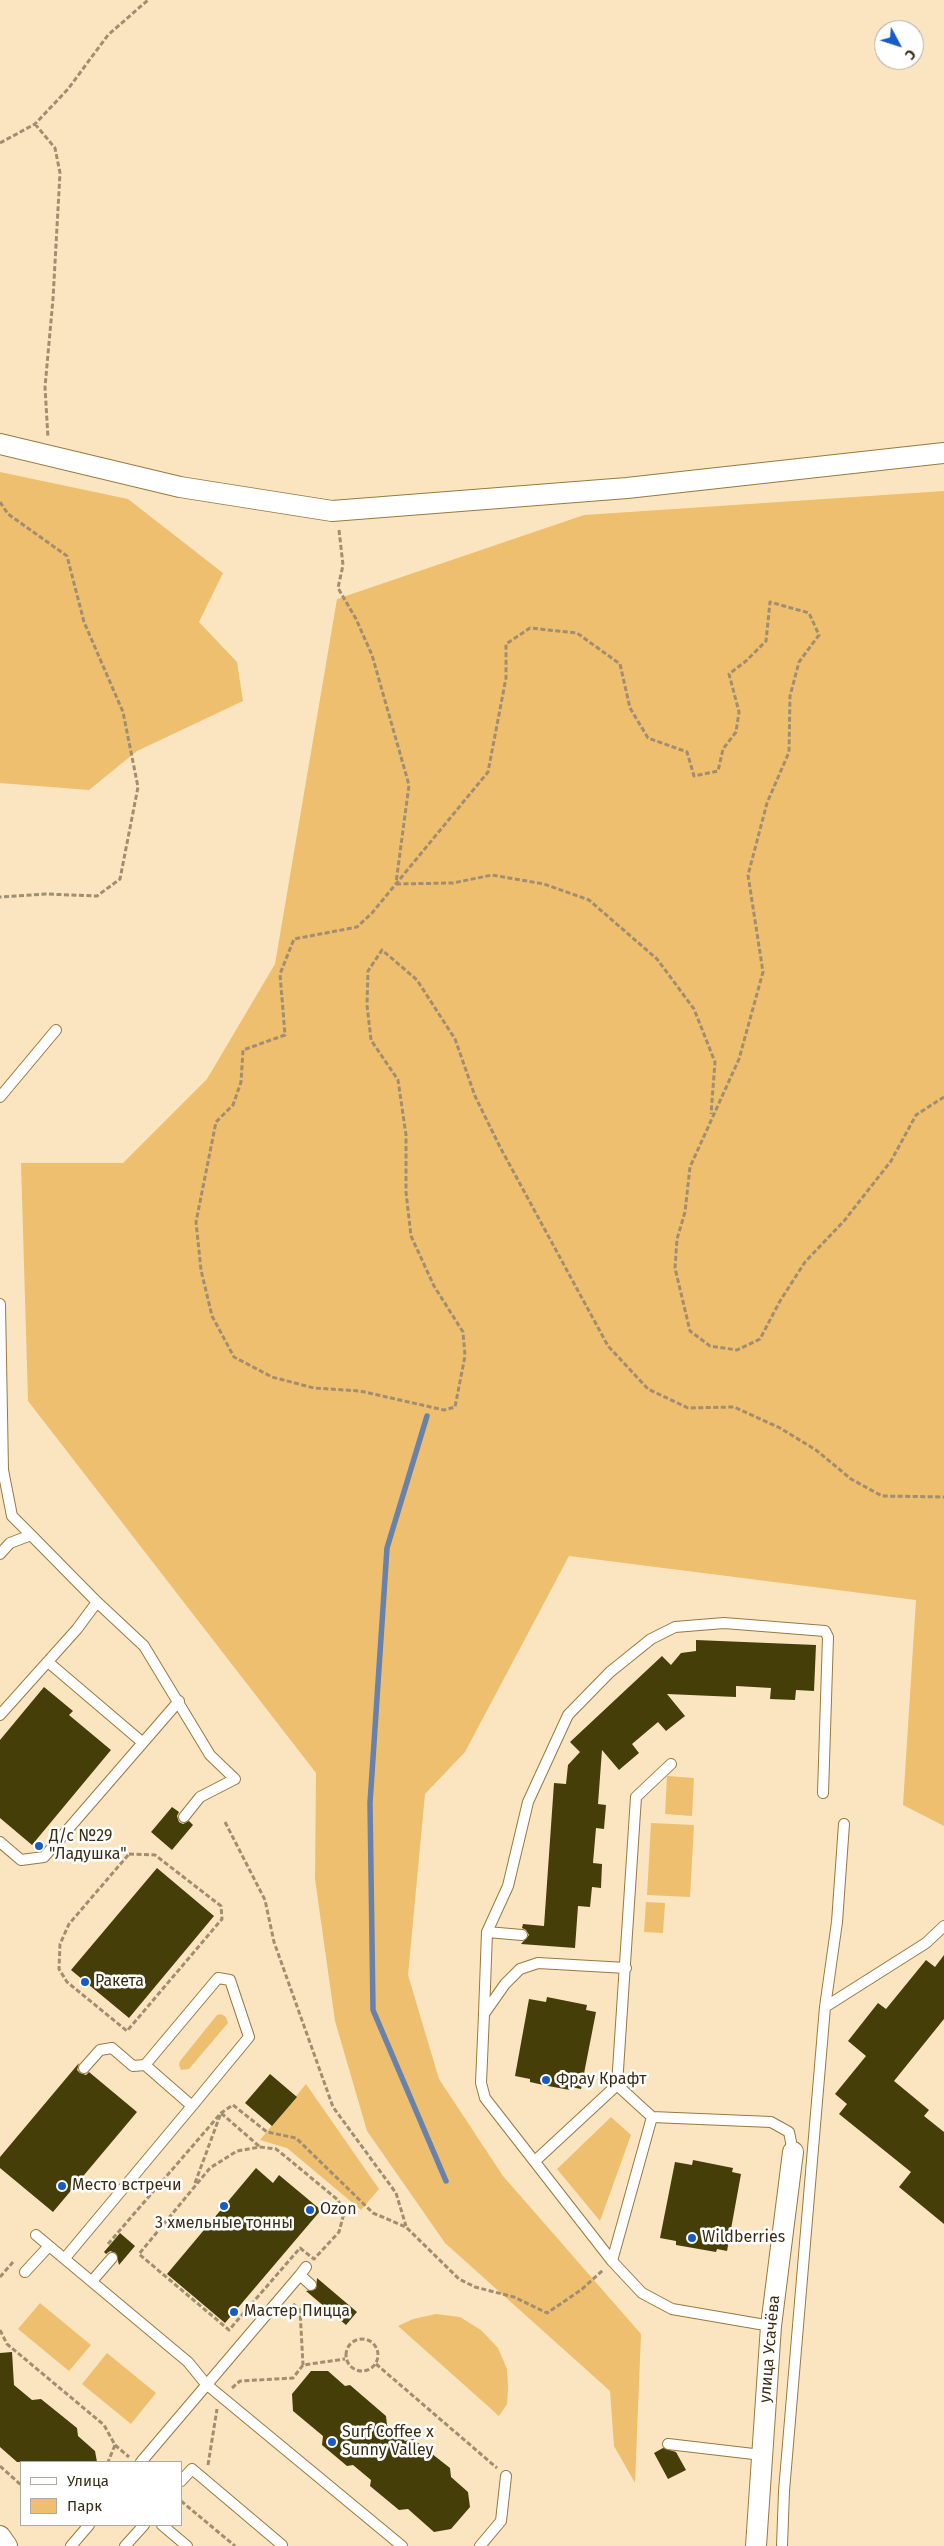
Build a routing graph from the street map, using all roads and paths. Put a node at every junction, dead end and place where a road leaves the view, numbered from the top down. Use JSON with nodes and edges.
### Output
{"nodes":[{"id":1,"x":148,"y":0,"type":"edge"},
{"id":2,"x":35,"y":124,"type":"junction"},
{"id":3,"x":0,"y":144,"type":"edge"},
{"id":4,"x":0,"y":444,"type":"edge"},
{"id":5,"x":944,"y":453,"type":"edge"},
{"id":6,"x":50,"y":456,"type":"junction"},
{"id":7,"x":0,"y":502,"type":"edge"},
{"id":8,"x":332,"y":511,"type":"junction"},
{"id":9,"x":396,"y":884,"type":"junction"},
{"id":10,"x":0,"y":897,"type":"edge"},
{"id":11,"x":56,"y":1030,"type":"dead end"},
{"id":12,"x":0,"y":1097,"type":"edge"},
{"id":13,"x":944,"y":1097,"type":"edge"},
{"id":14,"x":711,"y":1117,"type":"junction"},
{"id":15,"x":0,"y":1304,"type":"edge"},
{"id":16,"x":944,"y":1497,"type":"edge"},
{"id":17,"x":31,"y":1535,"type":"junction"},
{"id":18,"x":0,"y":1554,"type":"edge"},
{"id":19,"x":97,"y":1602,"type":"junction"},
{"id":20,"x":48,"y":1662,"type":"junction"},
{"id":21,"x":178,"y":1701,"type":"junction"},
{"id":22,"x":0,"y":1715,"type":"edge"},
{"id":23,"x":142,"y":1742,"type":"junction"},
{"id":24,"x":671,"y":1764,"type":"dead end"},
{"id":25,"x":823,"y":1793,"type":"dead end"},
{"id":26,"x":184,"y":1816,"type":"dead end"},
{"id":27,"x":225,"y":1822,"type":"dead end"},
{"id":28,"x":844,"y":1824,"type":"dead end"},
{"id":29,"x":0,"y":1842,"type":"edge"},
{"id":30,"x":221,"y":1906,"type":"joint"},
{"id":31,"x":944,"y":1926,"type":"edge"},
{"id":32,"x":487,"y":1932,"type":"junction"},
{"id":33,"x":522,"y":1935,"type":"dead end"},
{"id":34,"x":626,"y":1968,"type":"junction"},
{"id":35,"x":825,"y":2007,"type":"junction"},
{"id":36,"x":484,"y":2014,"type":"junction"},
{"id":37,"x":145,"y":2065,"type":"junction"},
{"id":38,"x":84,"y":2068,"type":"dead end"},
{"id":39,"x":617,"y":2085,"type":"junction"},
{"id":40,"x":192,"y":2106,"type":"junction"},
{"id":41,"x":221,"y":2113,"type":"junction"},
{"id":42,"x":652,"y":2117,"type":"junction"},
{"id":43,"x":260,"y":2147,"type":"junction"},
{"id":44,"x":793,"y":2152,"type":"joint"},
{"id":45,"x":535,"y":2161,"type":"junction"},
{"id":46,"x":194,"y":2186,"type":"junction"},
{"id":47,"x":406,"y":2227,"type":"junction"},
{"id":48,"x":36,"y":2235,"type":"dead end"},
{"id":49,"x":49,"y":2246,"type":"junction"},
{"id":50,"x":65,"y":2258,"type":"junction"},
{"id":51,"x":110,"y":2260,"type":"joint"},
{"id":52,"x":612,"y":2261,"type":"junction"},
{"id":53,"x":26,"y":2272,"type":"dead end"},
{"id":54,"x":92,"y":2281,"type":"junction"},
{"id":55,"x":311,"y":2284,"type":"dead end"},
{"id":56,"x":282,"y":2295,"type":"junction"},
{"id":57,"x":771,"y":2326,"type":"junction"},
{"id":58,"x":0,"y":2330,"type":"edge"},
{"id":59,"x":345,"y":2358,"type":"junction"},
{"id":60,"x":376,"y":2364,"type":"junction"},
{"id":61,"x":303,"y":2365,"type":"junction"},
{"id":62,"x":206,"y":2384,"type":"junction"},
{"id":63,"x":222,"y":2397,"type":"junction"},
{"id":64,"x":668,"y":2444,"type":"dead end"},
{"id":65,"x":115,"y":2445,"type":"junction"},
{"id":66,"x":762,"y":2455,"type":"junction"},
{"id":67,"x":108,"y":2461,"type":"edge"},
{"id":68,"x":134,"y":2461,"type":"edge"},
{"id":69,"x":142,"y":2461,"type":"edge"},
{"id":70,"x":0,"y":2466,"type":"edge"},
{"id":71,"x":506,"y":2476,"type":"joint"},
{"id":72,"x":182,"y":2480,"type":"edge"},
{"id":73,"x":205,"y":2480,"type":"junction"},
{"id":74,"x":20,"y":2484,"type":"edge"},
{"id":75,"x":182,"y":2502,"type":"edge"},
{"id":76,"x":88,"y":2526,"type":"edge"},
{"id":77,"x":143,"y":2526,"type":"edge"},
{"id":78,"x":163,"y":2526,"type":"edge"},
{"id":79,"x":0,"y":2536,"type":"edge"},
{"id":80,"x":7,"y":2546,"type":"edge"},
{"id":81,"x":71,"y":2546,"type":"edge"},
{"id":82,"x":126,"y":2546,"type":"edge"},
{"id":83,"x":187,"y":2546,"type":"edge"},
{"id":84,"x":235,"y":2546,"type":"edge"},
{"id":85,"x":282,"y":2546,"type":"edge"},
{"id":86,"x":402,"y":2546,"type":"edge"},
{"id":87,"x":480,"y":2546,"type":"edge"},
{"id":88,"x":756,"y":2546,"type":"edge"},
{"id":89,"x":782,"y":2546,"type":"edge"}],
"edges":[{"from":1,"to":2,"type":"path"},
{"from":2,"to":3,"type":"path"},
{"from":2,"to":6,"type":"path"},
{"from":4,"to":6,"type":"street"},
{"from":5,"to":8,"type":"street"},
{"from":6,"to":8,"type":"street"},
{"from":7,"to":10,"type":"path"},
{"from":8,"to":9,"type":"path"},
{"from":9,"to":14,"type":"path"},
{"from":9,"to":14,"type":"path"},
{"from":9,"to":16,"type":"path"},
{"from":11,"to":12,"type":"lane"},
{"from":13,"to":14,"type":"path"},
{"from":15,"to":17,"type":"lane"},
{"from":17,"to":18,"type":"lane"},
{"from":17,"to":19,"type":"lane"},
{"from":19,"to":20,"type":"lane"},
{"from":19,"to":21,"type":"lane"},
{"from":20,"to":22,"type":"lane"},
{"from":20,"to":23,"type":"lane"},
{"from":21,"to":23,"type":"lane"},
{"from":21,"to":26,"type":"lane"},
{"from":23,"to":29,"type":"lane"},
{"from":24,"to":34,"type":"lane"},
{"from":25,"to":32,"type":"lane"},
{"from":27,"to":47,"type":"path"},
{"from":28,"to":35,"type":"lane"},
{"from":30,"to":30,"type":"path"},
{"from":31,"to":35,"type":"lane"},
{"from":32,"to":33,"type":"lane"},
{"from":32,"to":36,"type":"lane"},
{"from":34,"to":36,"type":"lane"},
{"from":34,"to":39,"type":"lane"},
{"from":35,"to":89,"type":"lane"},
{"from":36,"to":45,"type":"lane"},
{"from":37,"to":38,"type":"lane"},
{"from":37,"to":40,"type":"lane"},
{"from":37,"to":40,"type":"lane"},
{"from":39,"to":42,"type":"lane"},
{"from":39,"to":45,"type":"lane"},
{"from":40,"to":50,"type":"lane"},
{"from":41,"to":43,"type":"path"},
{"from":41,"to":46,"type":"path"},
{"from":41,"to":47,"type":"path"},
{"from":41,"to":51,"type":"path"},
{"from":42,"to":44,"type":"lane"},
{"from":42,"to":52,"type":"lane"},
{"from":43,"to":46,"type":"path"},
{"from":43,"to":46,"type":"path"},
{"from":44,"to":57,"type":"street","name":"улица Усачёва"},
{"from":45,"to":52,"type":"lane"},
{"from":47,"to":52,"type":"path"},
{"from":48,"to":49,"type":"lane"},
{"from":49,"to":50,"type":"lane"},
{"from":49,"to":53,"type":"lane"},
{"from":50,"to":54,"type":"lane"},
{"from":51,"to":54,"type":"lane"},
{"from":52,"to":57,"type":"lane"},
{"from":54,"to":62,"type":"lane"},
{"from":55,"to":56,"type":"lane"},
{"from":56,"to":61,"type":"path"},
{"from":56,"to":62,"type":"lane"},
{"from":57,"to":66,"type":"street","name":"улица Усачёва"},
{"from":58,"to":65,"type":"path"},
{"from":59,"to":60,"type":"path"},
{"from":59,"to":60,"type":"path"},
{"from":59,"to":61,"type":"path"},
{"from":60,"to":71,"type":"path"},
{"from":61,"to":63,"type":"path"},
{"from":62,"to":63,"type":"lane"},
{"from":62,"to":69,"type":"lane"},
{"from":63,"to":73,"type":"path"},
{"from":63,"to":86,"type":"lane"},
{"from":64,"to":66,"type":"lane"},
{"from":65,"to":67,"type":"path"},
{"from":65,"to":68,"type":"path"},
{"from":66,"to":88,"type":"street","name":"улица Усачёва"},
{"from":70,"to":74,"type":"path"},
{"from":71,"to":87,"type":"lane"},
{"from":72,"to":73,"type":"lane"},
{"from":73,"to":85,"type":"lane"},
{"from":75,"to":84,"type":"path"},
{"from":76,"to":81,"type":"lane"},
{"from":77,"to":82,"type":"lane"},
{"from":78,"to":83,"type":"lane"},
{"from":79,"to":80,"type":"street"}]}
